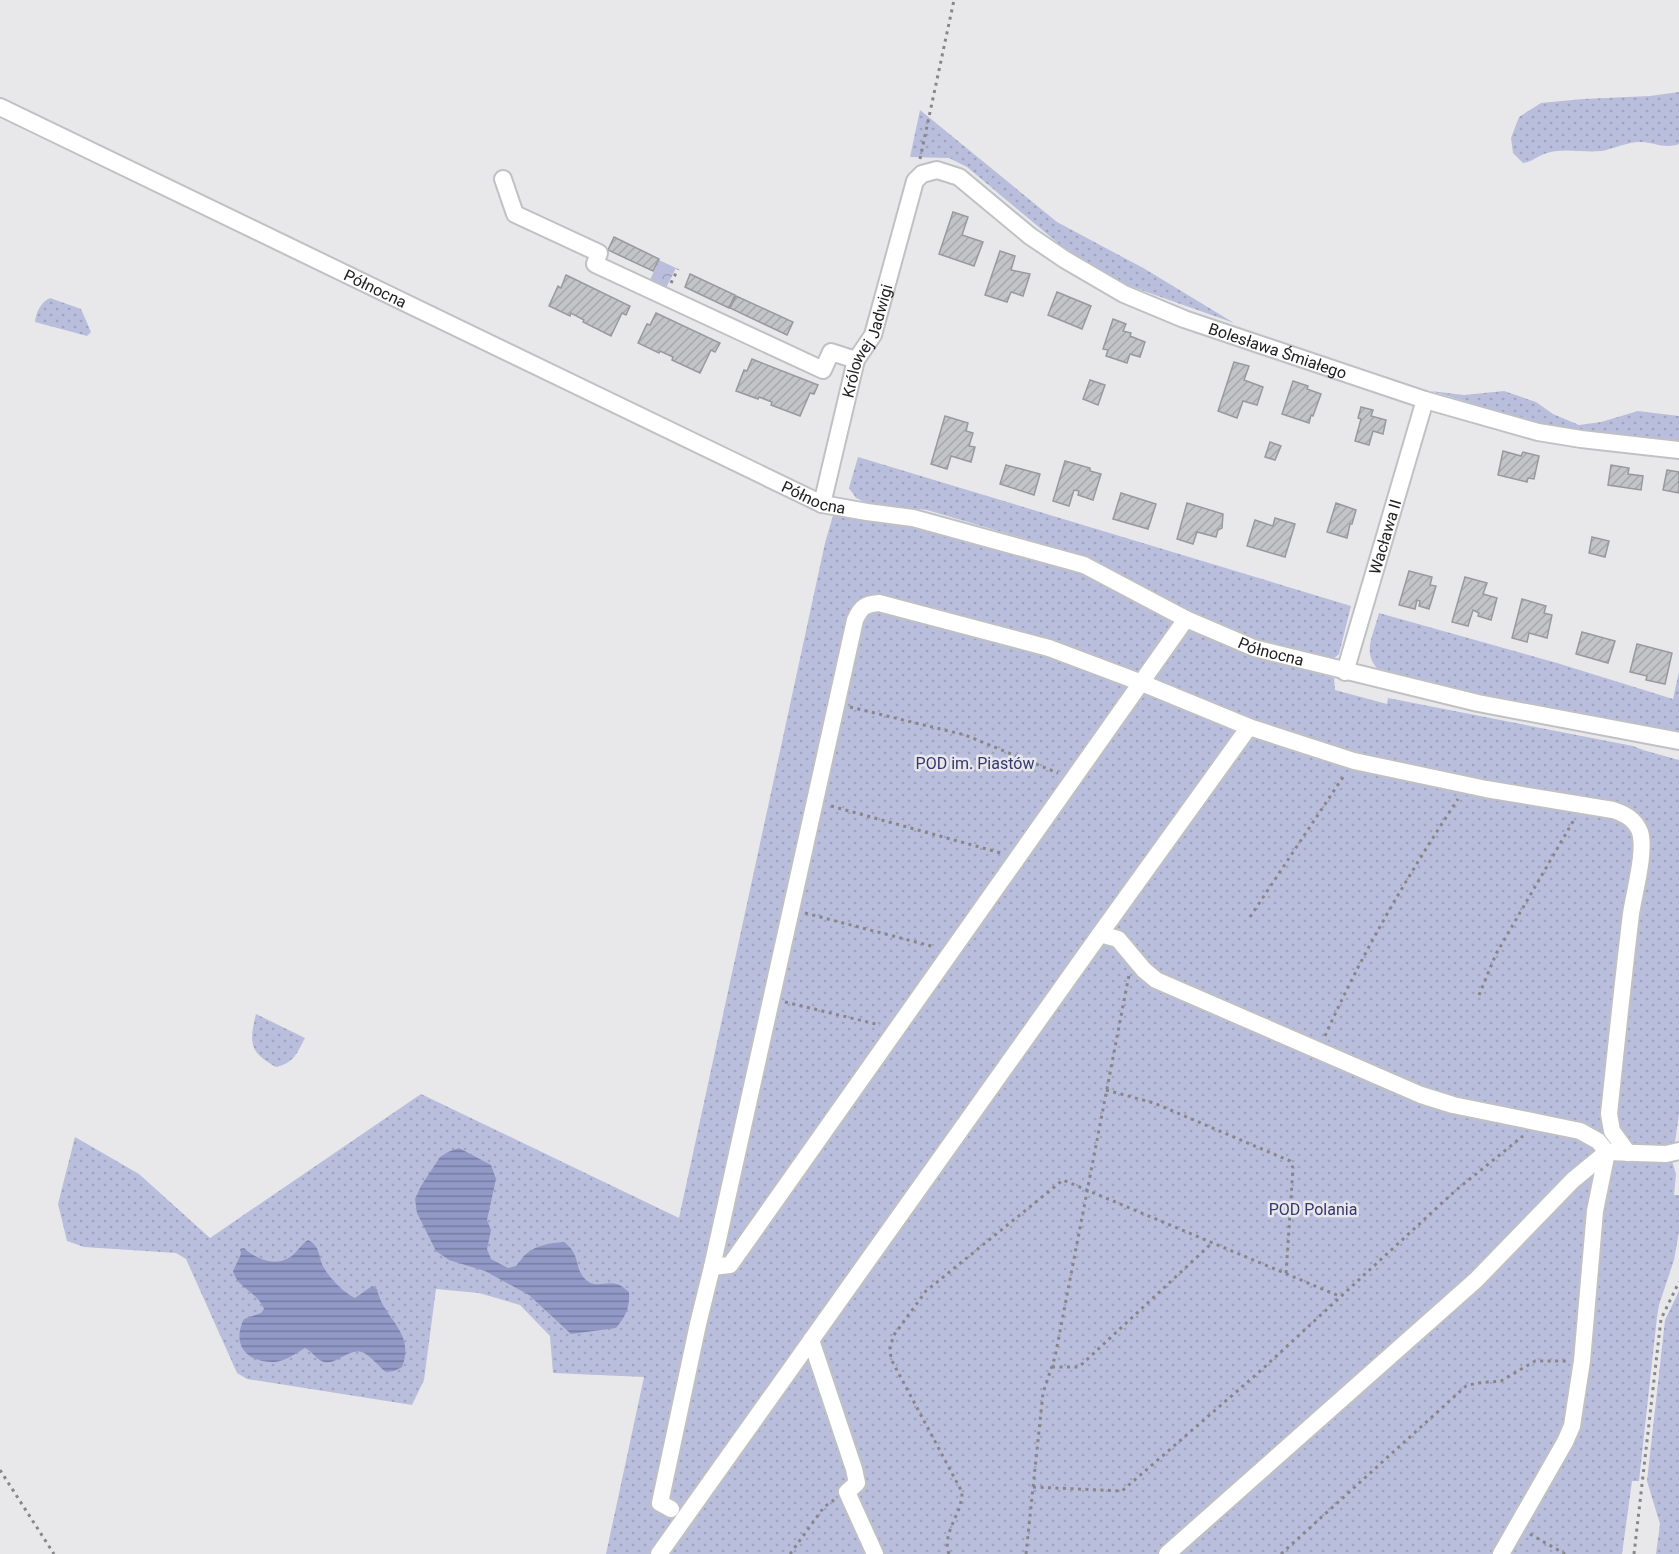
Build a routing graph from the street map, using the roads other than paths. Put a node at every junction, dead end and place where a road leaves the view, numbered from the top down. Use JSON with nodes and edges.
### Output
{"nodes":[{"id":1,"x":0,"y":107,"type":"edge"},
{"id":2,"x":503,"y":178,"type":"dead end"},
{"id":3,"x":915,"y":182,"type":"joint"},
{"id":4,"x":856,"y":360,"type":"junction"},
{"id":5,"x":1425,"y":400,"type":"junction"},
{"id":6,"x":1679,"y":450,"type":"edge"},
{"id":7,"x":822,"y":504,"type":"junction"},
{"id":8,"x":1186,"y":619,"type":"junction"},
{"id":9,"x":1345,"y":672,"type":"junction"},
{"id":10,"x":1142,"y":683,"type":"junction"},
{"id":11,"x":1249,"y":727,"type":"junction"},
{"id":12,"x":1679,"y":741,"type":"edge"},
{"id":13,"x":1101,"y":934,"type":"junction"},
{"id":14,"x":1679,"y":1151,"type":"edge"},
{"id":15,"x":1607,"y":1152,"type":"junction"},
{"id":16,"x":1628,"y":1153,"type":"junction"},
{"id":17,"x":712,"y":1267,"type":"junction"},
{"id":18,"x":811,"y":1340,"type":"junction"},
{"id":19,"x":671,"y":1509,"type":"dead end"},
{"id":20,"x":659,"y":1554,"type":"edge"},
{"id":21,"x":875,"y":1554,"type":"edge"},
{"id":22,"x":1167,"y":1554,"type":"edge"},
{"id":23,"x":1501,"y":1554,"type":"edge"}],
"edges":[{"from":1,"to":7,"type":"street","name":"Północna"},
{"from":2,"to":4,"type":"street"},
{"from":3,"to":4,"type":"street","name":"Królowej Jadwigi"},
{"from":3,"to":5,"type":"street","name":"Bolesława Śmiałego"},
{"from":4,"to":7,"type":"street","name":"Królowej Jadwigi"},
{"from":5,"to":6,"type":"street","name":"Bolesława Śmiałego"},
{"from":5,"to":9,"type":"street","name":"Wacława II"},
{"from":7,"to":8,"type":"street","name":"Północna"},
{"from":8,"to":9,"type":"street","name":"Północna"},
{"from":8,"to":10,"type":"street"},
{"from":9,"to":12,"type":"street","name":"Północna"},
{"from":10,"to":11,"type":"street"},
{"from":10,"to":17,"type":"street"},
{"from":10,"to":17,"type":"street"},
{"from":11,"to":13,"type":"street"},
{"from":11,"to":16,"type":"street"},
{"from":13,"to":15,"type":"street"},
{"from":13,"to":18,"type":"street"},
{"from":14,"to":16,"type":"street"},
{"from":15,"to":16,"type":"street"},
{"from":15,"to":22,"type":"street"},
{"from":15,"to":23,"type":"street"},
{"from":17,"to":19,"type":"street"},
{"from":18,"to":20,"type":"street"},
{"from":18,"to":21,"type":"street"}]}
